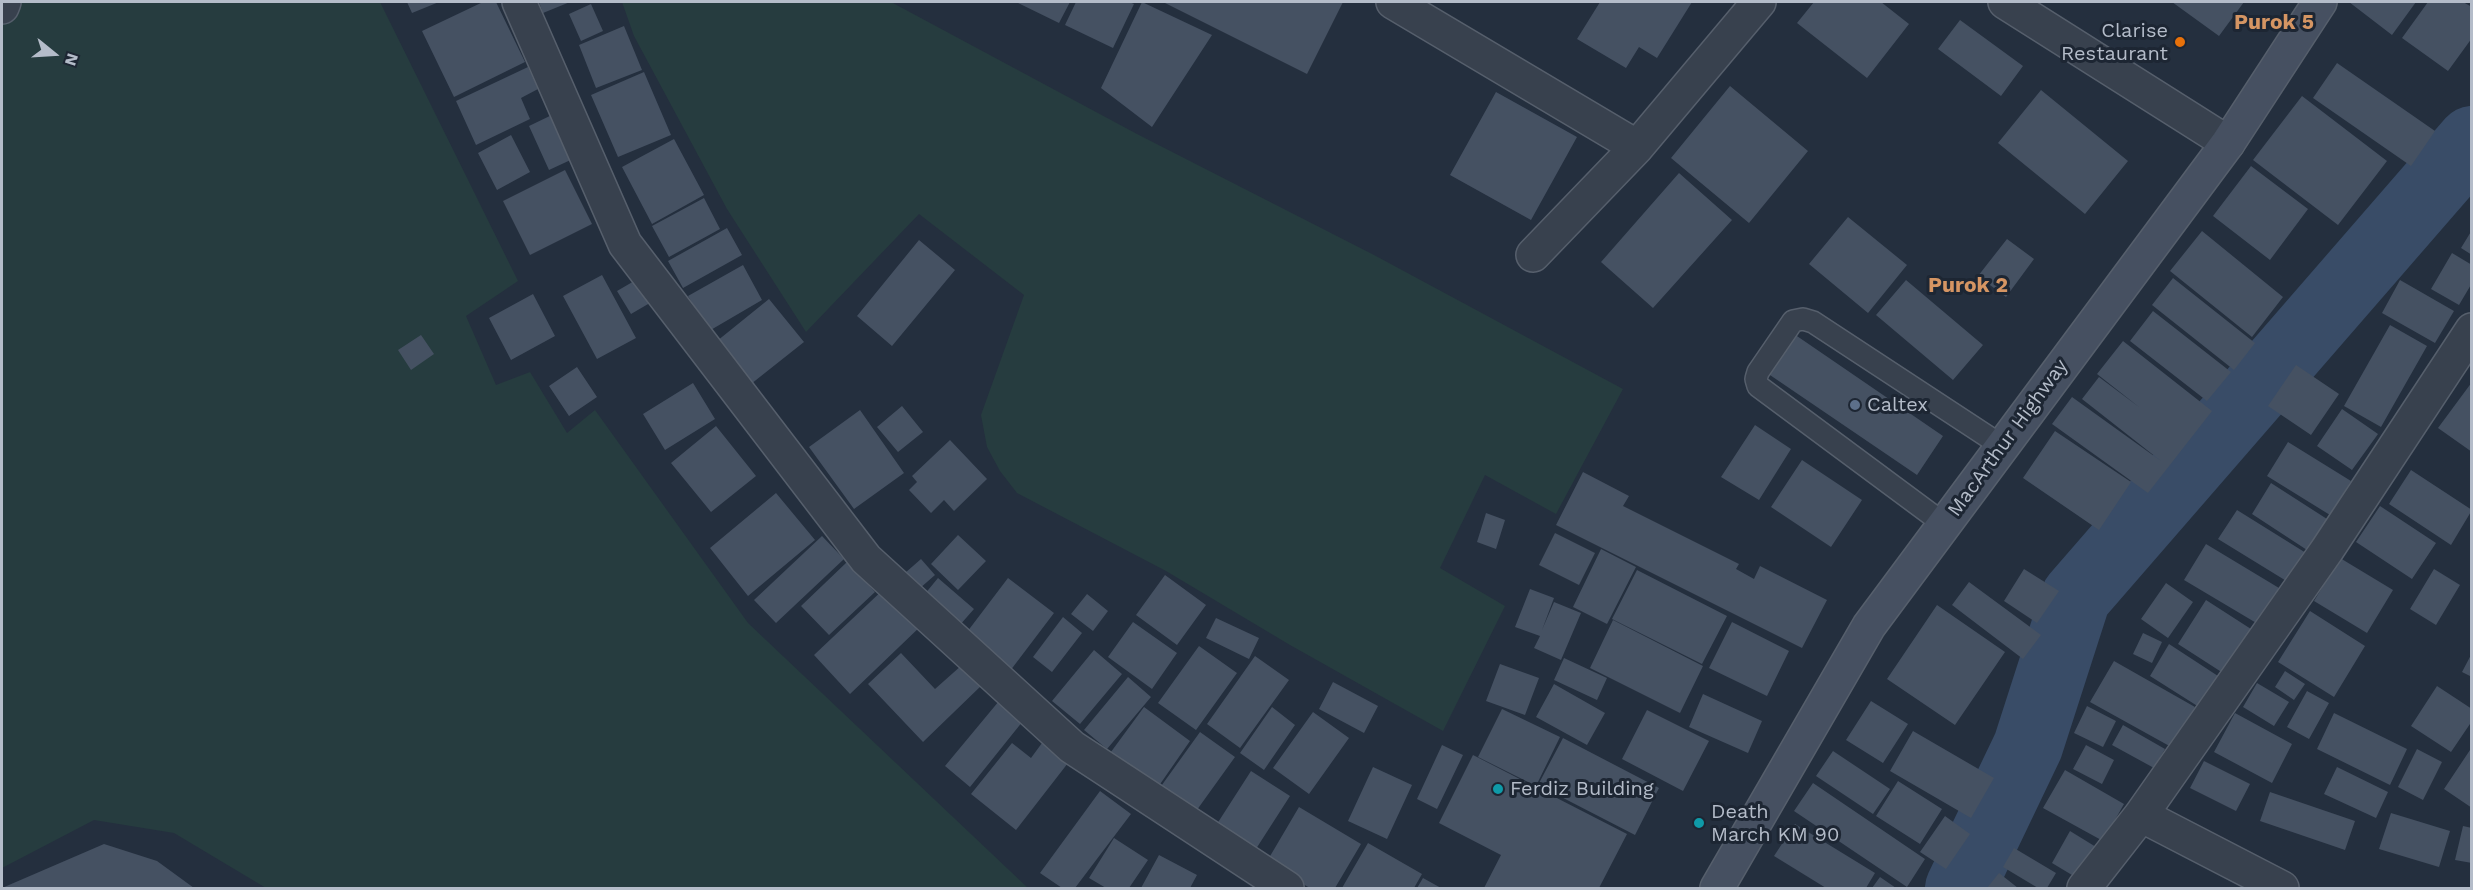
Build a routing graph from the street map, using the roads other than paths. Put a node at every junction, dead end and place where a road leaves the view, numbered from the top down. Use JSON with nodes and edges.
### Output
{"nodes":[{"id":1,"x":4,"y":2,"type":"edge"},
{"id":2,"x":519,"y":2,"type":"edge"},
{"id":3,"x":1394,"y":2,"type":"edge"},
{"id":4,"x":1759,"y":2,"type":"edge"},
{"id":5,"x":2006,"y":2,"type":"edge"},
{"id":6,"x":2320,"y":2,"type":"edge"},
{"id":7,"x":2,"y":8,"type":"edge"},
{"id":8,"x":2228,"y":143,"type":"junction"},
{"id":9,"x":1637,"y":147,"type":"junction"},
{"id":10,"x":1533,"y":255,"type":"dead end"},
{"id":11,"x":2472,"y":330,"type":"edge"},
{"id":12,"x":2002,"y":446,"type":"junction"},
{"id":13,"x":1944,"y":524,"type":"junction"},
{"id":14,"x":2141,"y":814,"type":"junction"},
{"id":15,"x":1287,"y":888,"type":"edge"},
{"id":16,"x":1717,"y":888,"type":"edge"},
{"id":17,"x":2084,"y":888,"type":"edge"},
{"id":18,"x":2282,"y":888,"type":"edge"}],
"edges":[{"from":1,"to":7,"type":"street"},
{"from":2,"to":15,"type":"street"},
{"from":3,"to":9,"type":"street"},
{"from":4,"to":9,"type":"street"},
{"from":5,"to":8,"type":"street"},
{"from":6,"to":8,"type":"main road","name":"MacArthur Highway"},
{"from":8,"to":12,"type":"main road","name":"MacArthur Highway"},
{"from":9,"to":10,"type":"street"},
{"from":11,"to":14,"type":"street"},
{"from":12,"to":13,"type":"main road","name":"MacArthur Highway"},
{"from":12,"to":13,"type":"lane"},
{"from":13,"to":16,"type":"main road","name":"MacArthur Highway"},
{"from":14,"to":17,"type":"street"},
{"from":14,"to":18,"type":"street"}]}
